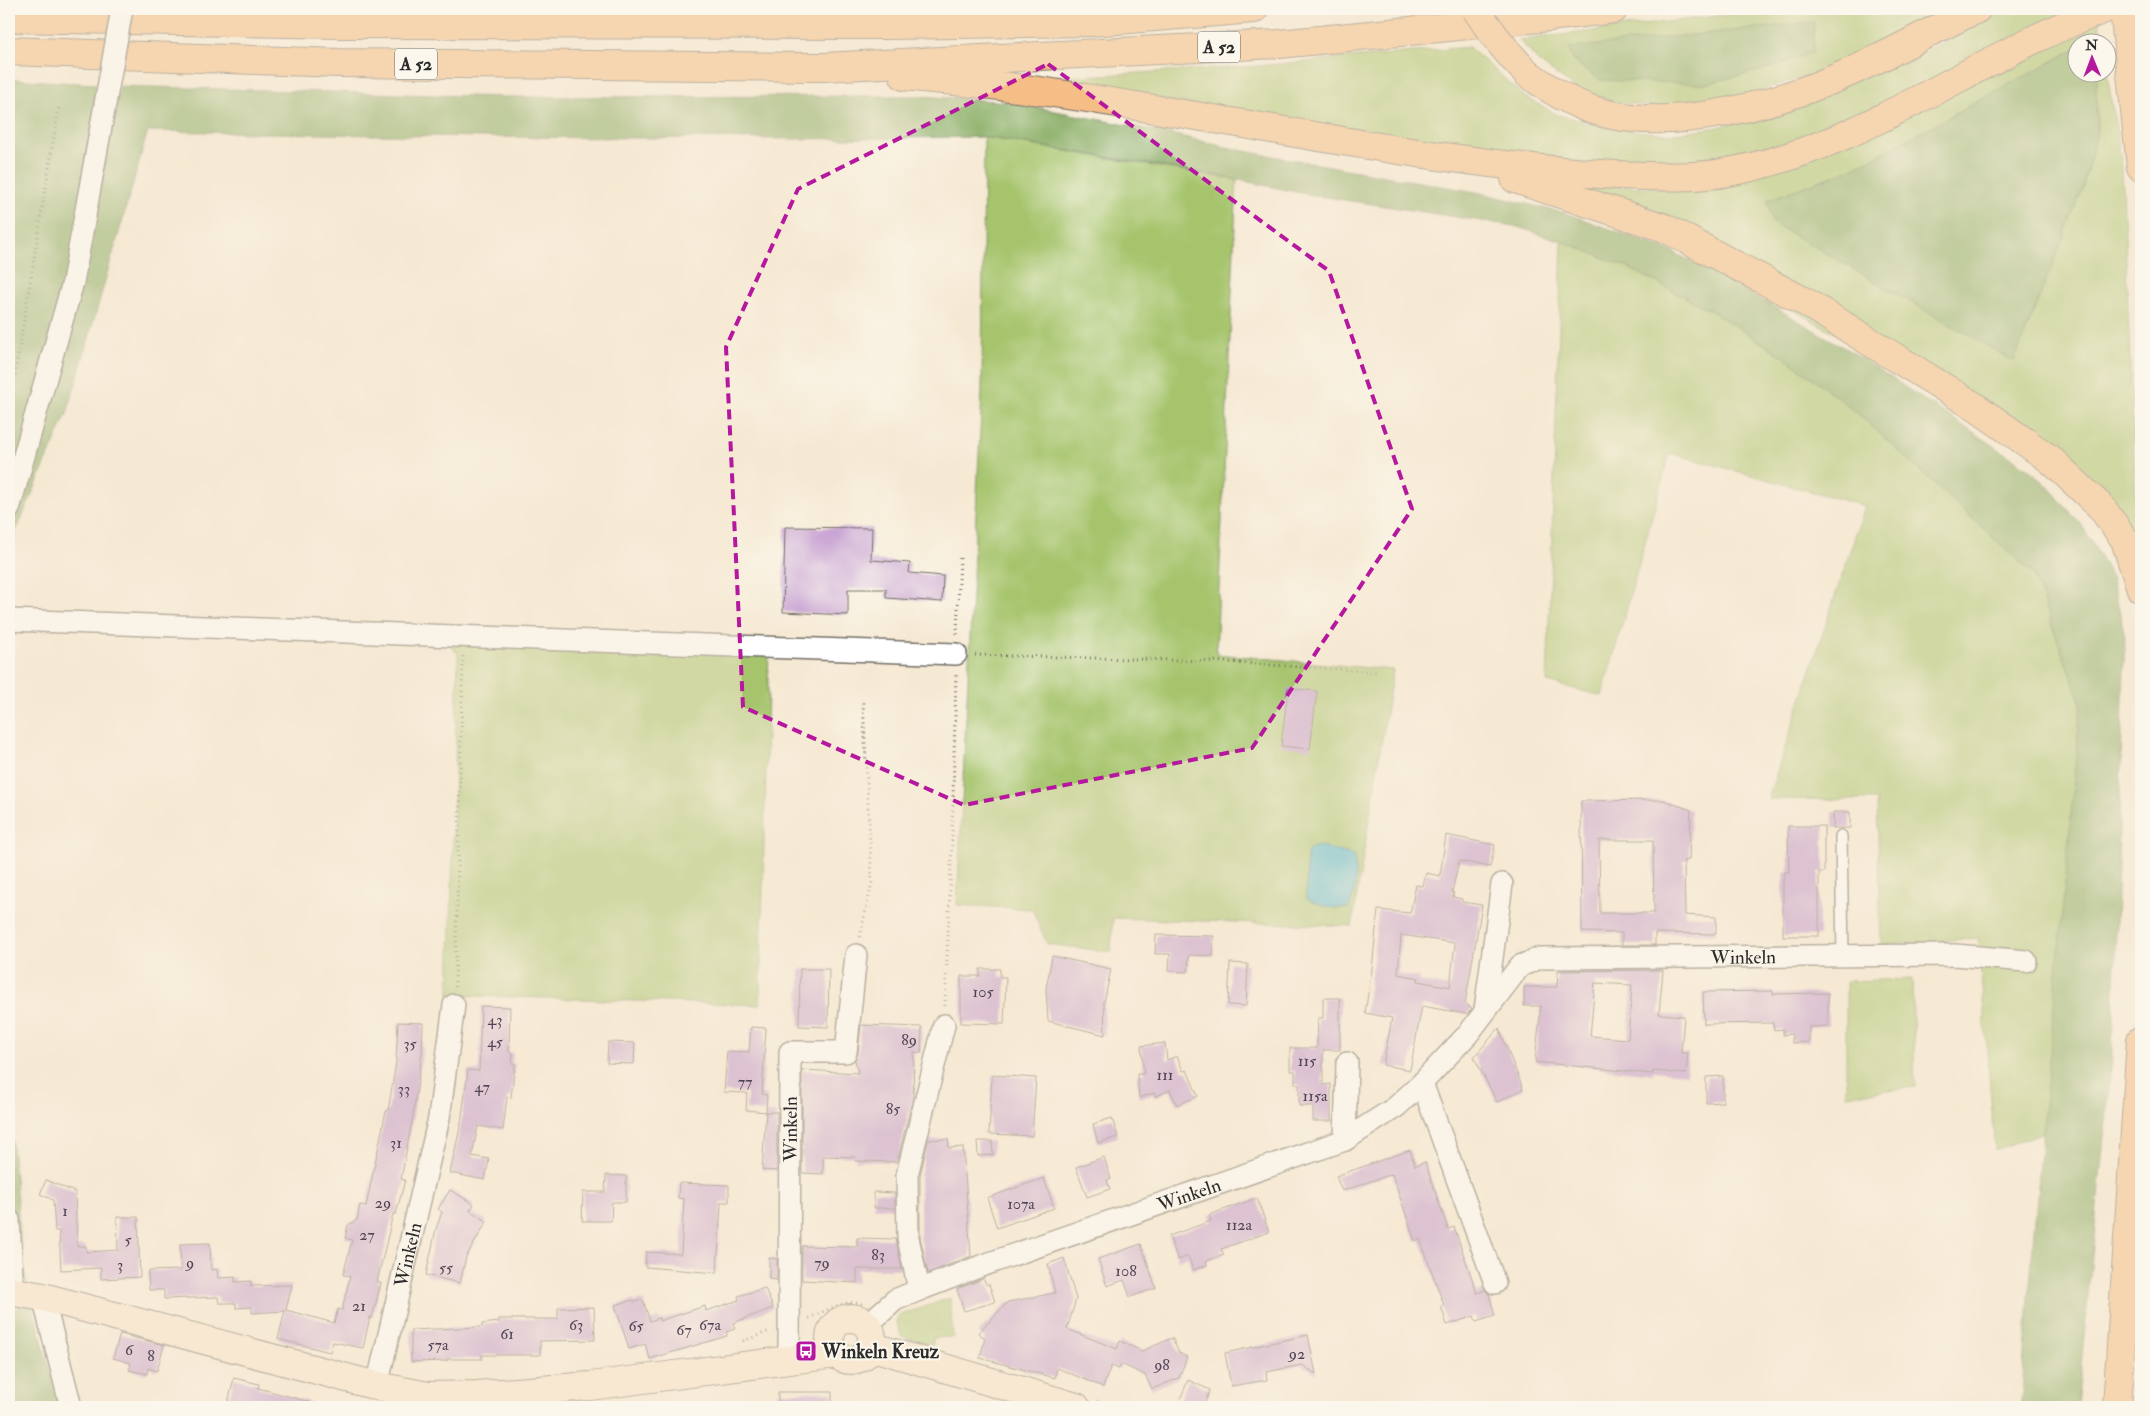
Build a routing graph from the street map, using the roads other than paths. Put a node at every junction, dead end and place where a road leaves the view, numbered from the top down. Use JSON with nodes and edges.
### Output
{"nodes":[{"id":1,"x":122,"y":9,"type":"edge"},
{"id":2,"x":961,"y":9,"type":"edge"},
{"id":3,"x":1254,"y":9,"type":"edge"},
{"id":4,"x":1476,"y":9,"type":"edge"},
{"id":5,"x":1614,"y":9,"type":"edge"},
{"id":6,"x":1977,"y":9,"type":"edge"},
{"id":7,"x":2105,"y":9,"type":"edge"},
{"id":8,"x":2124,"y":9,"type":"edge"},
{"id":9,"x":9,"y":18,"type":"edge"},
{"id":10,"x":887,"y":26,"type":"junction"},
{"id":11,"x":9,"y":51,"type":"edge"},
{"id":12,"x":823,"y":67,"type":"junction"},
{"id":13,"x":1447,"y":158,"type":"junction"},
{"id":14,"x":2141,"y":166,"type":"edge"},
{"id":15,"x":9,"y":509,"type":"edge"},
{"id":16,"x":2141,"y":590,"type":"edge"},
{"id":17,"x":9,"y":620,"type":"edge"},
{"id":18,"x":956,"y":654,"type":"road end"},
{"id":19,"x":1841,"y":836,"type":"dead end"},
{"id":20,"x":1502,"y":884,"type":"dead end"},
{"id":21,"x":856,"y":955,"type":"road end"},
{"id":22,"x":1843,"y":956,"type":"junction"},
{"id":23,"x":2026,"y":961,"type":"dead end"},
{"id":24,"x":454,"y":1005,"type":"road end"},
{"id":25,"x":1485,"y":1012,"type":"junction"},
{"id":26,"x":944,"y":1025,"type":"road end"},
{"id":27,"x":2141,"y":1040,"type":"edge"},
{"id":28,"x":1347,"y":1063,"type":"dead end"},
{"id":29,"x":1422,"y":1082,"type":"junction"},
{"id":30,"x":1345,"y":1140,"type":"junction"},
{"id":31,"x":9,"y":1220,"type":"edge"},
{"id":32,"x":1495,"y":1283,"type":"dead end"},
{"id":33,"x":919,"y":1290,"type":"junction"},
{"id":34,"x":9,"y":1291,"type":"edge"},
{"id":35,"x":42,"y":1297,"type":"junction"},
{"id":36,"x":872,"y":1329,"type":"junction"},
{"id":37,"x":789,"y":1360,"type":"junction"},
{"id":38,"x":377,"y":1386,"type":"junction"},
{"id":39,"x":1083,"y":1402,"type":"edge"},
{"id":40,"x":71,"y":1407,"type":"edge"},
{"id":41,"x":2117,"y":1407,"type":"edge"}],
"edges":[{"from":1,"to":15,"type":"street","bridge":true},
{"from":2,"to":10,"type":"highway"},
{"from":3,"to":10,"type":"highway","number":"A 52"},
{"from":4,"to":6,"type":"highway","bridge":true},
{"from":5,"to":12,"type":"highway","number":"A 52"},
{"from":7,"to":13,"type":"highway"},
{"from":8,"to":14,"type":"highway"},
{"from":9,"to":10,"type":"highway","number":"A 52"},
{"from":11,"to":12,"type":"highway","number":"A 52"},
{"from":12,"to":13,"type":"highway"},
{"from":13,"to":16,"type":"highway"},
{"from":17,"to":18,"type":"street"},
{"from":19,"to":22,"type":"lane"},
{"from":20,"to":25,"type":"street"},
{"from":21,"to":37,"type":"street","name":"Winkeln"},
{"from":22,"to":23,"type":"street","name":"Winkeln"},
{"from":22,"to":25,"type":"street","name":"Winkeln"},
{"from":24,"to":38,"type":"street","name":"Winkeln"},
{"from":25,"to":29,"type":"street","name":"Winkeln"},
{"from":26,"to":33,"type":"street"},
{"from":27,"to":41,"type":"highway"},
{"from":28,"to":30,"type":"street"},
{"from":29,"to":30,"type":"street","name":"Winkeln"},
{"from":29,"to":32,"type":"street"},
{"from":30,"to":33,"type":"street","name":"Winkeln"},
{"from":31,"to":34,"type":"street"},
{"from":33,"to":36,"type":"street","name":"Winkeln"},
{"from":34,"to":35,"type":"street","name":"Winkeln"},
{"from":35,"to":38,"type":"street","name":"Winkeln"},
{"from":35,"to":40,"type":"street"},
{"from":36,"to":37,"type":"street","name":"Winkeln"},
{"from":36,"to":39,"type":"street"},
{"from":37,"to":38,"type":"street","name":"Winkeln"}]}
